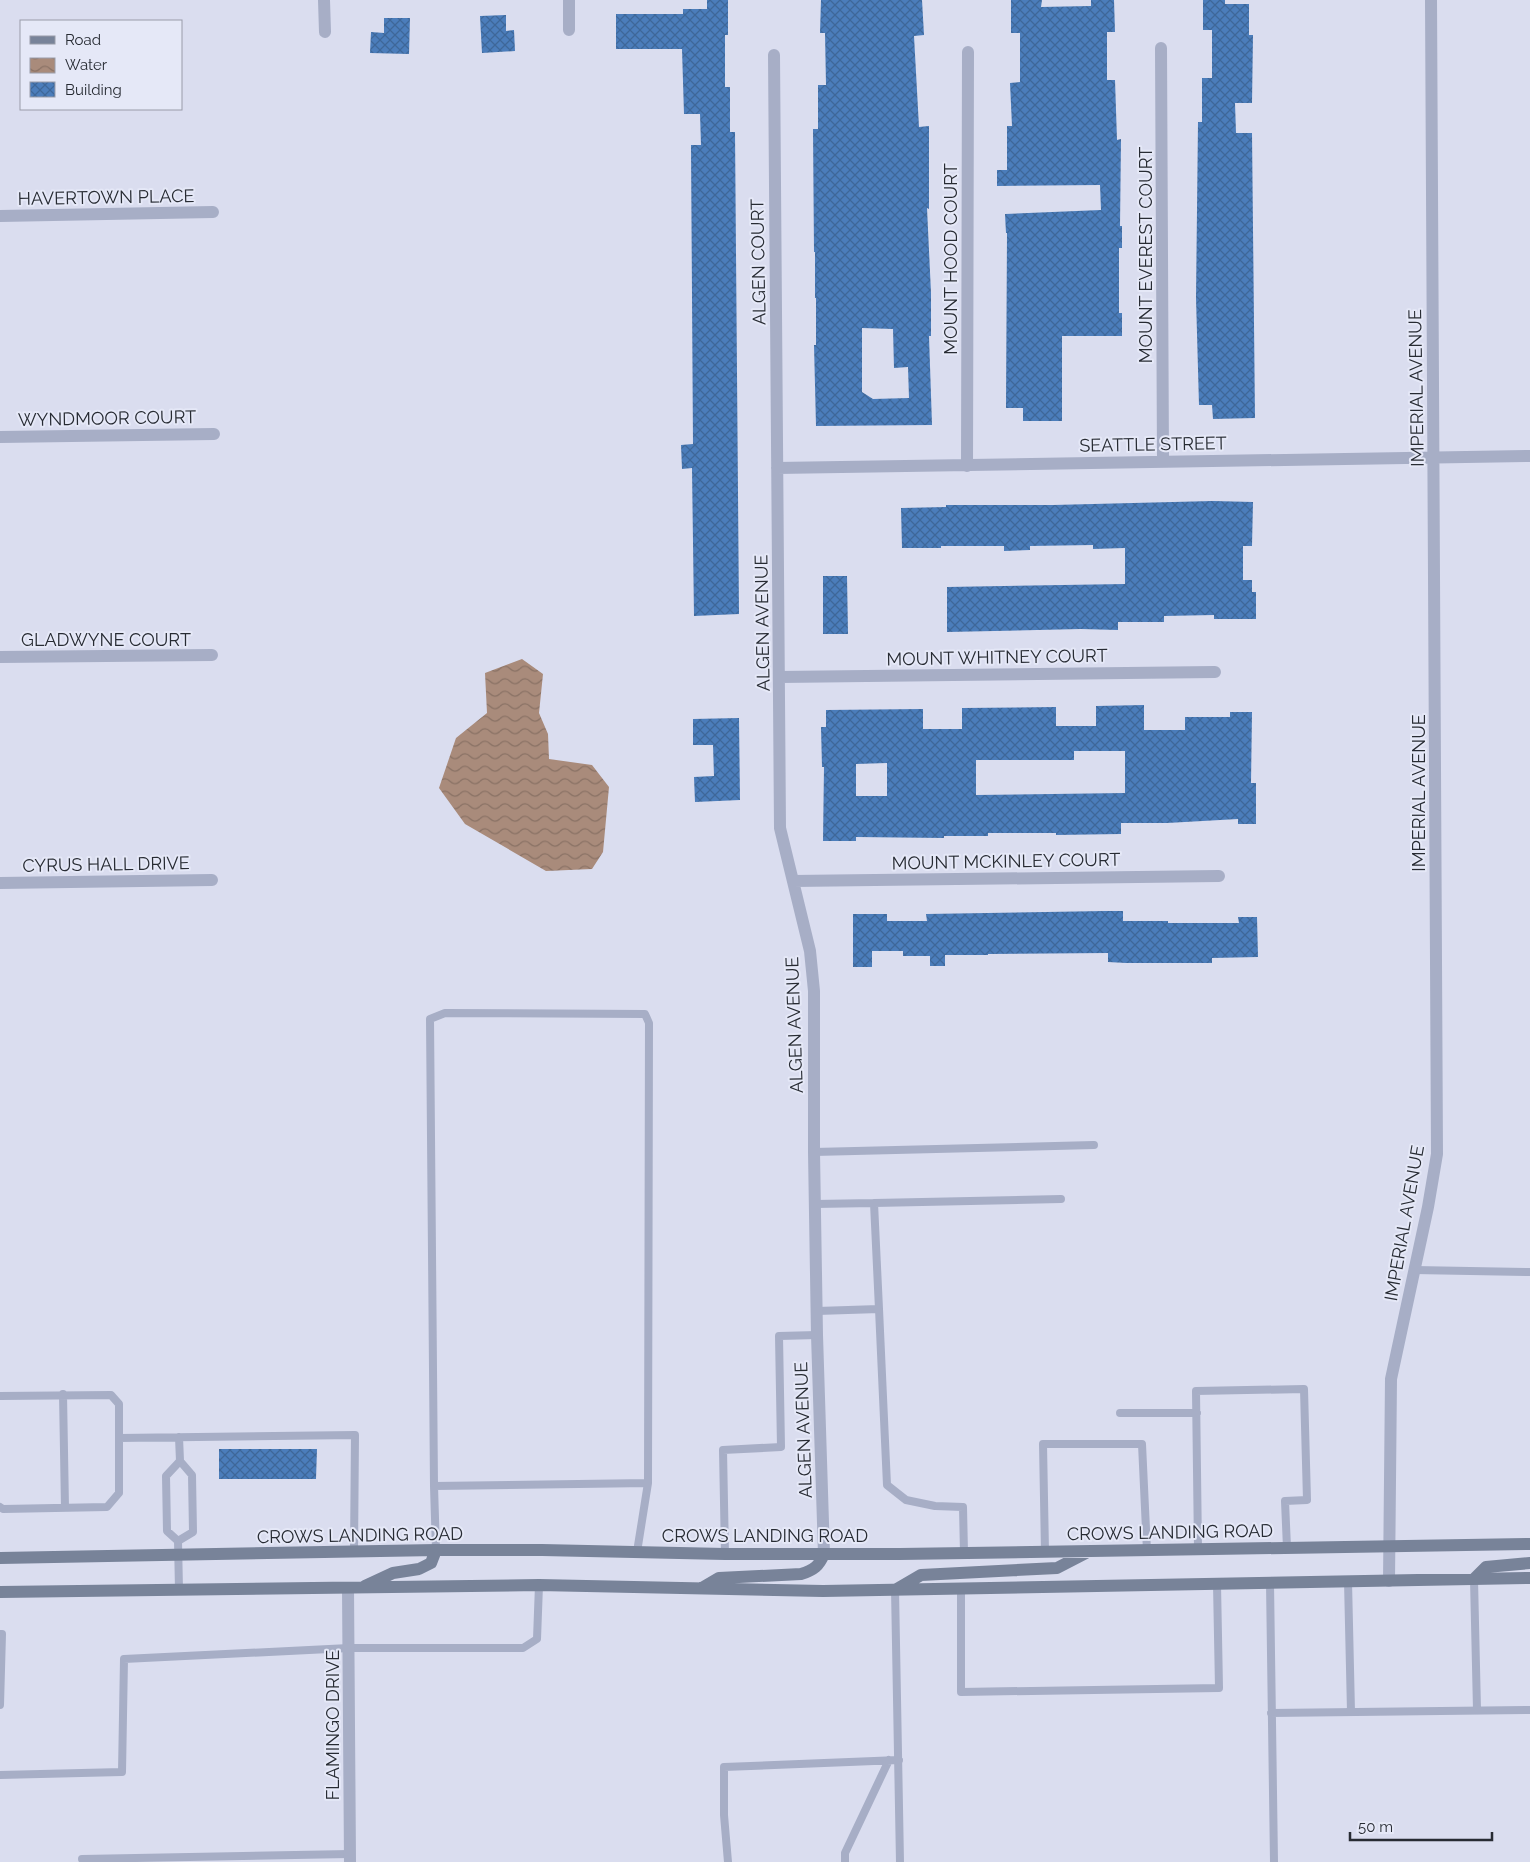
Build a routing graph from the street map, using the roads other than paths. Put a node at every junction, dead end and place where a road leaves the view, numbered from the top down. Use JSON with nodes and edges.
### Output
{"nodes":[{"id":1,"x":324,"y":0,"type":"edge"},
{"id":2,"x":569,"y":0,"type":"edge"},
{"id":3,"x":1431,"y":0,"type":"edge"},
{"id":4,"x":569,"y":30,"type":"dead end"},
{"id":5,"x":325,"y":32,"type":"dead end"},
{"id":6,"x":1161,"y":48,"type":"dead end"},
{"id":7,"x":968,"y":52,"type":"dead end"},
{"id":8,"x":774,"y":55,"type":"dead end"},
{"id":9,"x":213,"y":212,"type":"dead end"},
{"id":10,"x":0,"y":216,"type":"edge"},
{"id":11,"x":214,"y":434,"type":"dead end"},
{"id":12,"x":0,"y":437,"type":"edge"},
{"id":13,"x":1530,"y":456,"type":"edge"},
{"id":14,"x":1434,"y":458,"type":"junction"},
{"id":15,"x":1163,"y":461,"type":"junction"},
{"id":16,"x":966,"y":466,"type":"junction"},
{"id":17,"x":777,"y":468,"type":"junction"},
{"id":18,"x":212,"y":655,"type":"dead end"},
{"id":19,"x":0,"y":657,"type":"edge"},
{"id":20,"x":1215,"y":672,"type":"dead end"},
{"id":21,"x":780,"y":677,"type":"junction"},
{"id":22,"x":1219,"y":876,"type":"dead end"},
{"id":23,"x":212,"y":880,"type":"dead end"},
{"id":24,"x":793,"y":881,"type":"junction"},
{"id":25,"x":0,"y":883,"type":"edge"},
{"id":26,"x":1094,"y":1145,"type":"dead end"},
{"id":27,"x":814,"y":1152,"type":"junction"},
{"id":28,"x":1061,"y":1199,"type":"dead end"},
{"id":29,"x":874,"y":1203,"type":"junction"},
{"id":30,"x":815,"y":1204,"type":"junction"},
{"id":31,"x":1414,"y":1270,"type":"junction"},
{"id":32,"x":1530,"y":1272,"type":"edge"},
{"id":33,"x":879,"y":1309,"type":"junction"},
{"id":34,"x":817,"y":1311,"type":"junction"},
{"id":35,"x":818,"y":1335,"type":"junction"},
{"id":36,"x":63,"y":1394,"type":"junction"},
{"id":37,"x":0,"y":1396,"type":"edge"},
{"id":38,"x":1120,"y":1413,"type":"dead end"},
{"id":39,"x":1196,"y":1413,"type":"junction"},
{"id":40,"x":179,"y":1437,"type":"junction"},
{"id":41,"x":119,"y":1438,"type":"junction"},
{"id":42,"x":180,"y":1461,"type":"junction"},
{"id":43,"x":648,"y":1483,"type":"junction"},
{"id":44,"x":434,"y":1486,"type":"junction"},
{"id":45,"x":0,"y":1506,"type":"edge"},
{"id":46,"x":65,"y":1508,"type":"junction"},
{"id":47,"x":178,"y":1541,"type":"junction"},
{"id":48,"x":1530,"y":1544,"type":"edge"},
{"id":49,"x":1389,"y":1545,"type":"junction"},
{"id":50,"x":1287,"y":1548,"type":"junction"},
{"id":51,"x":436,"y":1550,"type":"junction"},
{"id":52,"x":1198,"y":1550,"type":"junction"},
{"id":53,"x":1088,"y":1551,"type":"junction"},
{"id":54,"x":1147,"y":1551,"type":"junction"},
{"id":55,"x":354,"y":1552,"type":"junction"},
{"id":56,"x":637,"y":1552,"type":"junction"},
{"id":57,"x":1045,"y":1552,"type":"junction"},
{"id":58,"x":964,"y":1553,"type":"junction"},
{"id":59,"x":725,"y":1554,"type":"junction"},
{"id":60,"x":824,"y":1554,"type":"junction"},
{"id":61,"x":178,"y":1556,"type":"junction"},
{"id":62,"x":0,"y":1558,"type":"edge"},
{"id":63,"x":1530,"y":1563,"type":"edge"},
{"id":64,"x":1530,"y":1578,"type":"edge"},
{"id":65,"x":1474,"y":1579,"type":"junction"},
{"id":66,"x":1390,"y":1580,"type":"junction"},
{"id":67,"x":1348,"y":1581,"type":"junction"},
{"id":68,"x":1270,"y":1583,"type":"junction"},
{"id":69,"x":1217,"y":1584,"type":"junction"},
{"id":70,"x":539,"y":1585,"type":"junction"},
{"id":71,"x":354,"y":1588,"type":"junction"},
{"id":72,"x":702,"y":1588,"type":"junction"},
{"id":73,"x":961,"y":1588,"type":"junction"},
{"id":74,"x":895,"y":1589,"type":"junction"},
{"id":75,"x":179,"y":1590,"type":"junction"},
{"id":76,"x":0,"y":1592,"type":"edge"},
{"id":77,"x":0,"y":1634,"type":"edge"},
{"id":78,"x":349,"y":1648,"type":"junction"},
{"id":79,"x":0,"y":1705,"type":"edge"},
{"id":80,"x":1477,"y":1710,"type":"junction"},
{"id":81,"x":1530,"y":1710,"type":"edge"},
{"id":82,"x":1351,"y":1712,"type":"junction"},
{"id":83,"x":1271,"y":1714,"type":"junction"},
{"id":84,"x":889,"y":1760,"type":"junction"},
{"id":85,"x":899,"y":1760,"type":"junction"},
{"id":86,"x":0,"y":1775,"type":"edge"},
{"id":87,"x":350,"y":1858,"type":"edge"},
{"id":88,"x":82,"y":1859,"type":"dead end"},
{"id":89,"x":728,"y":1862,"type":"edge"},
{"id":90,"x":845,"y":1862,"type":"edge"},
{"id":91,"x":900,"y":1862,"type":"edge"},
{"id":92,"x":1274,"y":1862,"type":"edge"}],
"edges":[{"from":1,"to":5,"type":"street"},
{"from":2,"to":4,"type":"street"},
{"from":3,"to":14,"type":"street","name":"IMPERIAL AVENUE"},
{"from":6,"to":15,"type":"street","name":"MOUNT EVEREST COURT"},
{"from":7,"to":16,"type":"street","name":"MOUNT HOOD COURT"},
{"from":8,"to":17,"type":"street","name":"ALGEN COURT"},
{"from":9,"to":10,"type":"street","name":"HAVERTOWN PLACE"},
{"from":11,"to":12,"type":"street","name":"WYNDMOOR COURT"},
{"from":13,"to":14,"type":"street","name":"SEATTLE STREET"},
{"from":14,"to":15,"type":"street","name":"SEATTLE STREET"},
{"from":14,"to":31,"type":"street","name":"IMPERIAL AVENUE"},
{"from":15,"to":16,"type":"street","name":"SEATTLE STREET"},
{"from":16,"to":17,"type":"street","name":"SEATTLE STREET"},
{"from":17,"to":21,"type":"street","name":"ALGEN AVENUE"},
{"from":18,"to":19,"type":"street","name":"GLADWYNE COURT"},
{"from":20,"to":21,"type":"street","name":"MOUNT WHITNEY COURT"},
{"from":21,"to":24,"type":"street","name":"ALGEN AVENUE"},
{"from":22,"to":24,"type":"street","name":"MOUNT MCKINLEY COURT"},
{"from":23,"to":25,"type":"street","name":"CYRUS HALL DRIVE"},
{"from":24,"to":27,"type":"street","name":"ALGEN AVENUE"},
{"from":26,"to":27,"type":"lane"},
{"from":27,"to":30,"type":"street","name":"ALGEN AVENUE"},
{"from":28,"to":29,"type":"lane"},
{"from":29,"to":30,"type":"lane"},
{"from":29,"to":33,"type":"lane"},
{"from":30,"to":34,"type":"street","name":"ALGEN AVENUE"},
{"from":31,"to":32,"type":"lane"},
{"from":31,"to":49,"type":"street","name":"IMPERIAL AVENUE"},
{"from":33,"to":34,"type":"lane"},
{"from":33,"to":58,"type":"lane"},
{"from":34,"to":35,"type":"street","name":"ALGEN AVENUE"},
{"from":35,"to":59,"type":"lane"},
{"from":35,"to":60,"type":"street","name":"ALGEN AVENUE"},
{"from":36,"to":37,"type":"lane"},
{"from":36,"to":41,"type":"lane"},
{"from":36,"to":46,"type":"lane"},
{"from":38,"to":39,"type":"lane"},
{"from":39,"to":50,"type":"lane"},
{"from":39,"to":52,"type":"lane"},
{"from":40,"to":41,"type":"lane"},
{"from":40,"to":42,"type":"lane"},
{"from":40,"to":55,"type":"lane"},
{"from":41,"to":46,"type":"lane"},
{"from":42,"to":47,"type":"lane"},
{"from":42,"to":47,"type":"lane"},
{"from":43,"to":44,"type":"lane"},
{"from":43,"to":44,"type":"lane"},
{"from":43,"to":56,"type":"lane"},
{"from":44,"to":51,"type":"lane"},
{"from":45,"to":46,"type":"lane"},
{"from":47,"to":61,"type":"lane"},
{"from":48,"to":49,"type":"main road","name":"CROWS LANDING ROAD"},
{"from":49,"to":50,"type":"main road","name":"CROWS LANDING ROAD"},
{"from":49,"to":66,"type":"street","name":"IMPERIAL AVENUE"},
{"from":50,"to":52,"type":"main road","name":"CROWS LANDING ROAD"},
{"from":51,"to":55,"type":"main road","name":"CROWS LANDING ROAD"},
{"from":51,"to":56,"type":"main road","name":"CROWS LANDING ROAD"},
{"from":51,"to":71,"type":"main road"},
{"from":52,"to":54,"type":"main road","name":"CROWS LANDING ROAD"},
{"from":53,"to":54,"type":"main road","name":"CROWS LANDING ROAD"},
{"from":53,"to":57,"type":"main road","name":"CROWS LANDING ROAD"},
{"from":53,"to":74,"type":"main road"},
{"from":54,"to":57,"type":"lane"},
{"from":55,"to":61,"type":"main road","name":"CROWS LANDING ROAD"},
{"from":56,"to":59,"type":"main road","name":"CROWS LANDING ROAD"},
{"from":57,"to":58,"type":"main road","name":"CROWS LANDING ROAD"},
{"from":58,"to":60,"type":"main road","name":"CROWS LANDING ROAD"},
{"from":59,"to":60,"type":"main road","name":"CROWS LANDING ROAD"},
{"from":60,"to":72,"type":"main road"},
{"from":61,"to":62,"type":"main road","name":"CROWS LANDING ROAD"},
{"from":61,"to":75,"type":"lane"},
{"from":63,"to":65,"type":"main road"},
{"from":64,"to":65,"type":"main road"},
{"from":65,"to":66,"type":"main road"},
{"from":65,"to":80,"type":"lane"},
{"from":66,"to":67,"type":"main road"},
{"from":67,"to":68,"type":"main road"},
{"from":67,"to":82,"type":"lane"},
{"from":68,"to":69,"type":"main road"},
{"from":68,"to":83,"type":"lane"},
{"from":69,"to":73,"type":"main road"},
{"from":69,"to":73,"type":"lane"},
{"from":70,"to":71,"type":"main road"},
{"from":70,"to":72,"type":"main road"},
{"from":70,"to":78,"type":"lane"},
{"from":71,"to":75,"type":"main road"},
{"from":71,"to":78,"type":"street","name":"FLAMINGO DRIVE"},
{"from":72,"to":74,"type":"main road"},
{"from":73,"to":74,"type":"main road"},
{"from":74,"to":85,"type":"lane"},
{"from":75,"to":76,"type":"main road"},
{"from":77,"to":79,"type":"lane"},
{"from":78,"to":86,"type":"lane"},
{"from":78,"to":87,"type":"street","name":"FLAMINGO DRIVE"},
{"from":80,"to":81,"type":"lane"},
{"from":80,"to":82,"type":"lane"},
{"from":82,"to":83,"type":"lane"},
{"from":83,"to":92,"type":"lane"},
{"from":84,"to":85,"type":"lane"},
{"from":84,"to":89,"type":"lane"},
{"from":84,"to":90,"type":"lane"},
{"from":85,"to":91,"type":"lane"},
{"from":87,"to":88,"type":"lane"}]}
